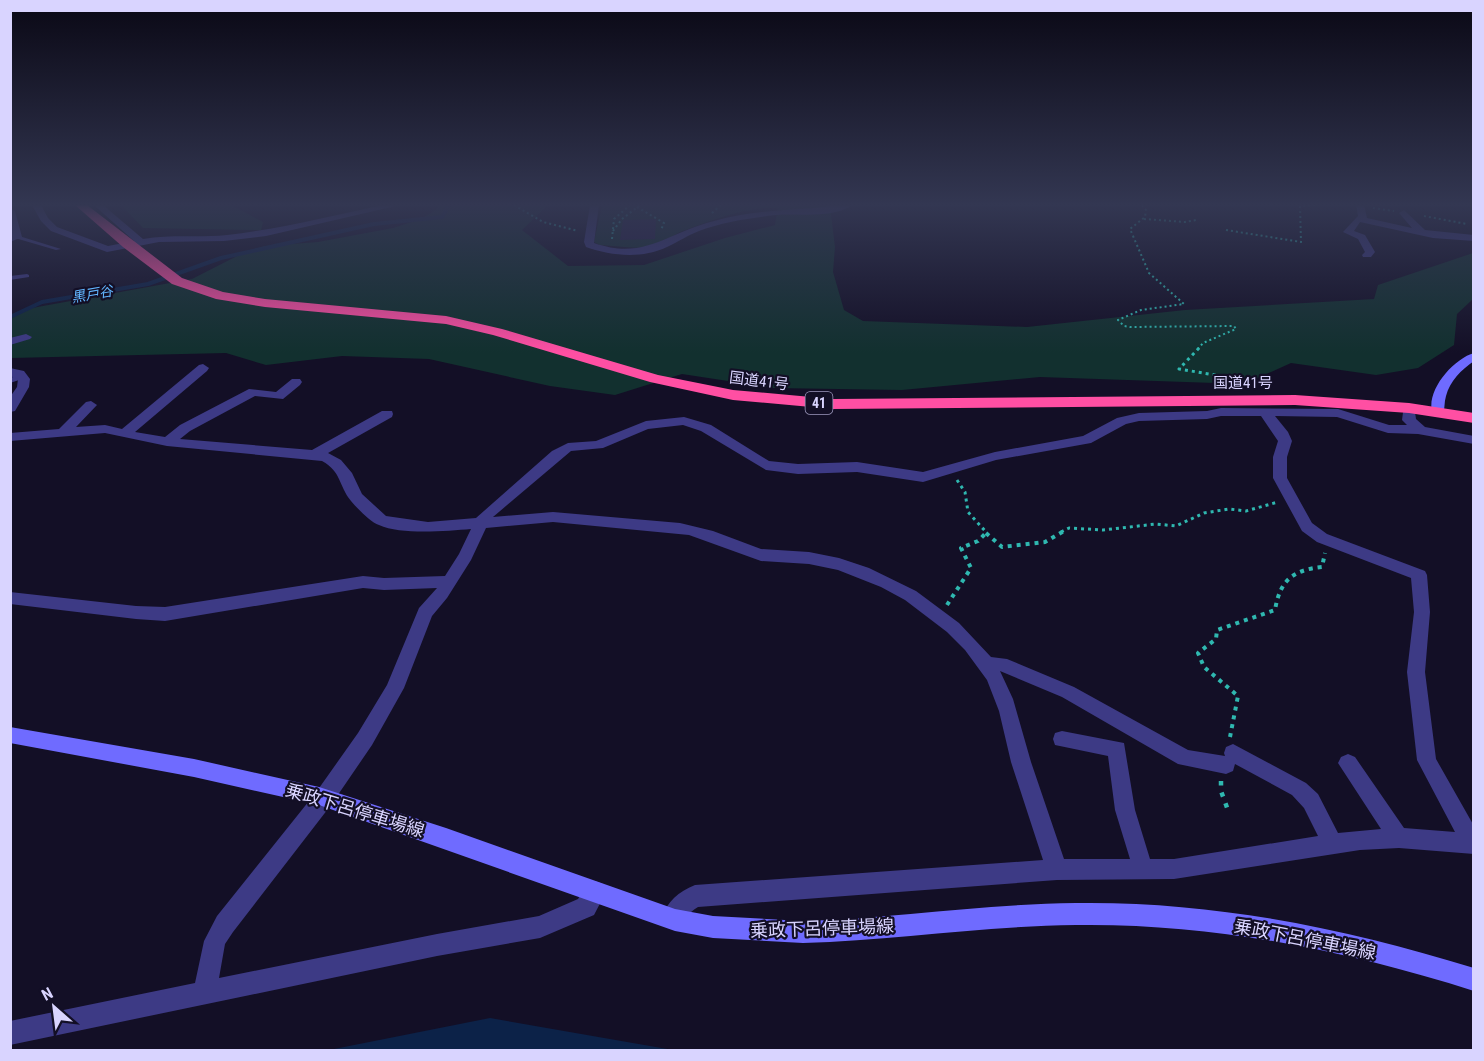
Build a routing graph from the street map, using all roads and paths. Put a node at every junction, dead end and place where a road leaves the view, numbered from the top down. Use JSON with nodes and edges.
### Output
{"nodes":[{"id":1,"x":142,"y":255,"type":"edge"},
{"id":2,"x":1139,"y":255,"type":"edge"},
{"id":3,"x":27,"y":276,"type":"dead end"},
{"id":4,"x":10,"y":279,"type":"edge"},
{"id":5,"x":26,"y":337,"type":"dead end"},
{"id":6,"x":10,"y":342,"type":"edge"},
{"id":7,"x":1473,"y":356,"type":"edge"},
{"id":8,"x":203,"y":368,"type":"dead end"},
{"id":9,"x":14,"y":377,"type":"edge"},
{"id":10,"x":296,"y":382,"type":"dead end"},
{"id":11,"x":91,"y":405,"type":"dead end"},
{"id":12,"x":1265,"y":406,"type":"junction"},
{"id":13,"x":10,"y":408,"type":"edge"},
{"id":14,"x":1408,"y":408,"type":"junction"},
{"id":15,"x":1438,"y":412,"type":"junction"},
{"id":16,"x":387,"y":414,"type":"dead end"},
{"id":17,"x":1473,"y":418,"type":"edge"},
{"id":18,"x":1420,"y":430,"type":"junction"},
{"id":19,"x":62,"y":433,"type":"junction"},
{"id":20,"x":125,"y":433,"type":"junction"},
{"id":21,"x":10,"y":437,"type":"edge"},
{"id":22,"x":1473,"y":440,"type":"edge"},
{"id":23,"x":167,"y":442,"type":"junction"},
{"id":24,"x":314,"y":455,"type":"junction"},
{"id":25,"x":950,"y":471,"type":"junction"},
{"id":26,"x":1293,"y":500,"type":"junction"},
{"id":27,"x":481,"y":523,"type":"junction"},
{"id":28,"x":986,"y":533,"type":"junction"},
{"id":29,"x":1322,"y":538,"type":"junction"},
{"id":30,"x":449,"y":582,"type":"junction"},
{"id":31,"x":10,"y":598,"type":"edge"},
{"id":32,"x":942,"y":618,"type":"junction"},
{"id":33,"x":987,"y":665,"type":"junction"},
{"id":34,"x":10,"y":735,"type":"edge"},
{"id":35,"x":1062,"y":740,"type":"dead end"},
{"id":36,"x":1229,"y":759,"type":"junction"},
{"id":37,"x":1348,"y":763,"type":"dead end"},
{"id":38,"x":324,"y":798,"type":"junction"},
{"id":39,"x":1229,"y":813,"type":"dead end"},
{"id":40,"x":1399,"y":838,"type":"junction"},
{"id":41,"x":1473,"y":843,"type":"edge"},
{"id":42,"x":1333,"y":844,"type":"junction"},
{"id":43,"x":1144,"y":869,"type":"junction"},
{"id":44,"x":1057,"y":870,"type":"junction"},
{"id":45,"x":595,"y":892,"type":"junction"},
{"id":46,"x":672,"y":918,"type":"junction"},
{"id":47,"x":1473,"y":980,"type":"edge"},
{"id":48,"x":204,"y":993,"type":"junction"},
{"id":49,"x":10,"y":1033,"type":"edge"}],
"edges":[{"from":1,"to":12,"type":"highway","name":"国道41号","number":"41"},
{"from":2,"to":12,"type":"path"},
{"from":3,"to":4,"type":"lane"},
{"from":5,"to":6,"type":"street"},
{"from":7,"to":15,"type":"main road"},
{"from":8,"to":20,"type":"street"},
{"from":9,"to":13,"type":"street"},
{"from":10,"to":23,"type":"street"},
{"from":11,"to":19,"type":"street"},
{"from":12,"to":14,"type":"highway","name":"国道41号","number":"41"},
{"from":12,"to":18,"type":"street"},
{"from":12,"to":25,"type":"street"},
{"from":12,"to":26,"type":"street"},
{"from":14,"to":15,"type":"highway","name":"国道41号","number":"41"},
{"from":14,"to":18,"type":"street"},
{"from":15,"to":17,"type":"highway","name":"国道41号","number":"41"},
{"from":16,"to":24,"type":"street"},
{"from":18,"to":22,"type":"street"},
{"from":19,"to":20,"type":"street"},
{"from":19,"to":21,"type":"street"},
{"from":20,"to":23,"type":"street"},
{"from":23,"to":24,"type":"street"},
{"from":24,"to":27,"type":"street"},
{"from":25,"to":27,"type":"street"},
{"from":25,"to":28,"type":"path"},
{"from":26,"to":28,"type":"path"},
{"from":26,"to":29,"type":"street"},
{"from":27,"to":30,"type":"street"},
{"from":27,"to":32,"type":"street"},
{"from":28,"to":32,"type":"path"},
{"from":29,"to":36,"type":"path"},
{"from":29,"to":41,"type":"street"},
{"from":30,"to":31,"type":"street"},
{"from":30,"to":38,"type":"street"},
{"from":32,"to":33,"type":"street"},
{"from":33,"to":36,"type":"street"},
{"from":33,"to":44,"type":"street"},
{"from":34,"to":38,"type":"main road","name":"乗政下呂停車場線"},
{"from":35,"to":43,"type":"street"},
{"from":36,"to":39,"type":"path"},
{"from":36,"to":42,"type":"street"},
{"from":37,"to":40,"type":"street"},
{"from":38,"to":45,"type":"main road","name":"乗政下呂停車場線"},
{"from":38,"to":48,"type":"street"},
{"from":40,"to":41,"type":"street"},
{"from":40,"to":42,"type":"street"},
{"from":42,"to":43,"type":"street"},
{"from":43,"to":44,"type":"street"},
{"from":44,"to":46,"type":"street"},
{"from":45,"to":46,"type":"main road","name":"乗政下呂停車場線"},
{"from":45,"to":48,"type":"street"},
{"from":46,"to":47,"type":"main road","name":"乗政下呂停車場線"},
{"from":48,"to":49,"type":"street"}]}
